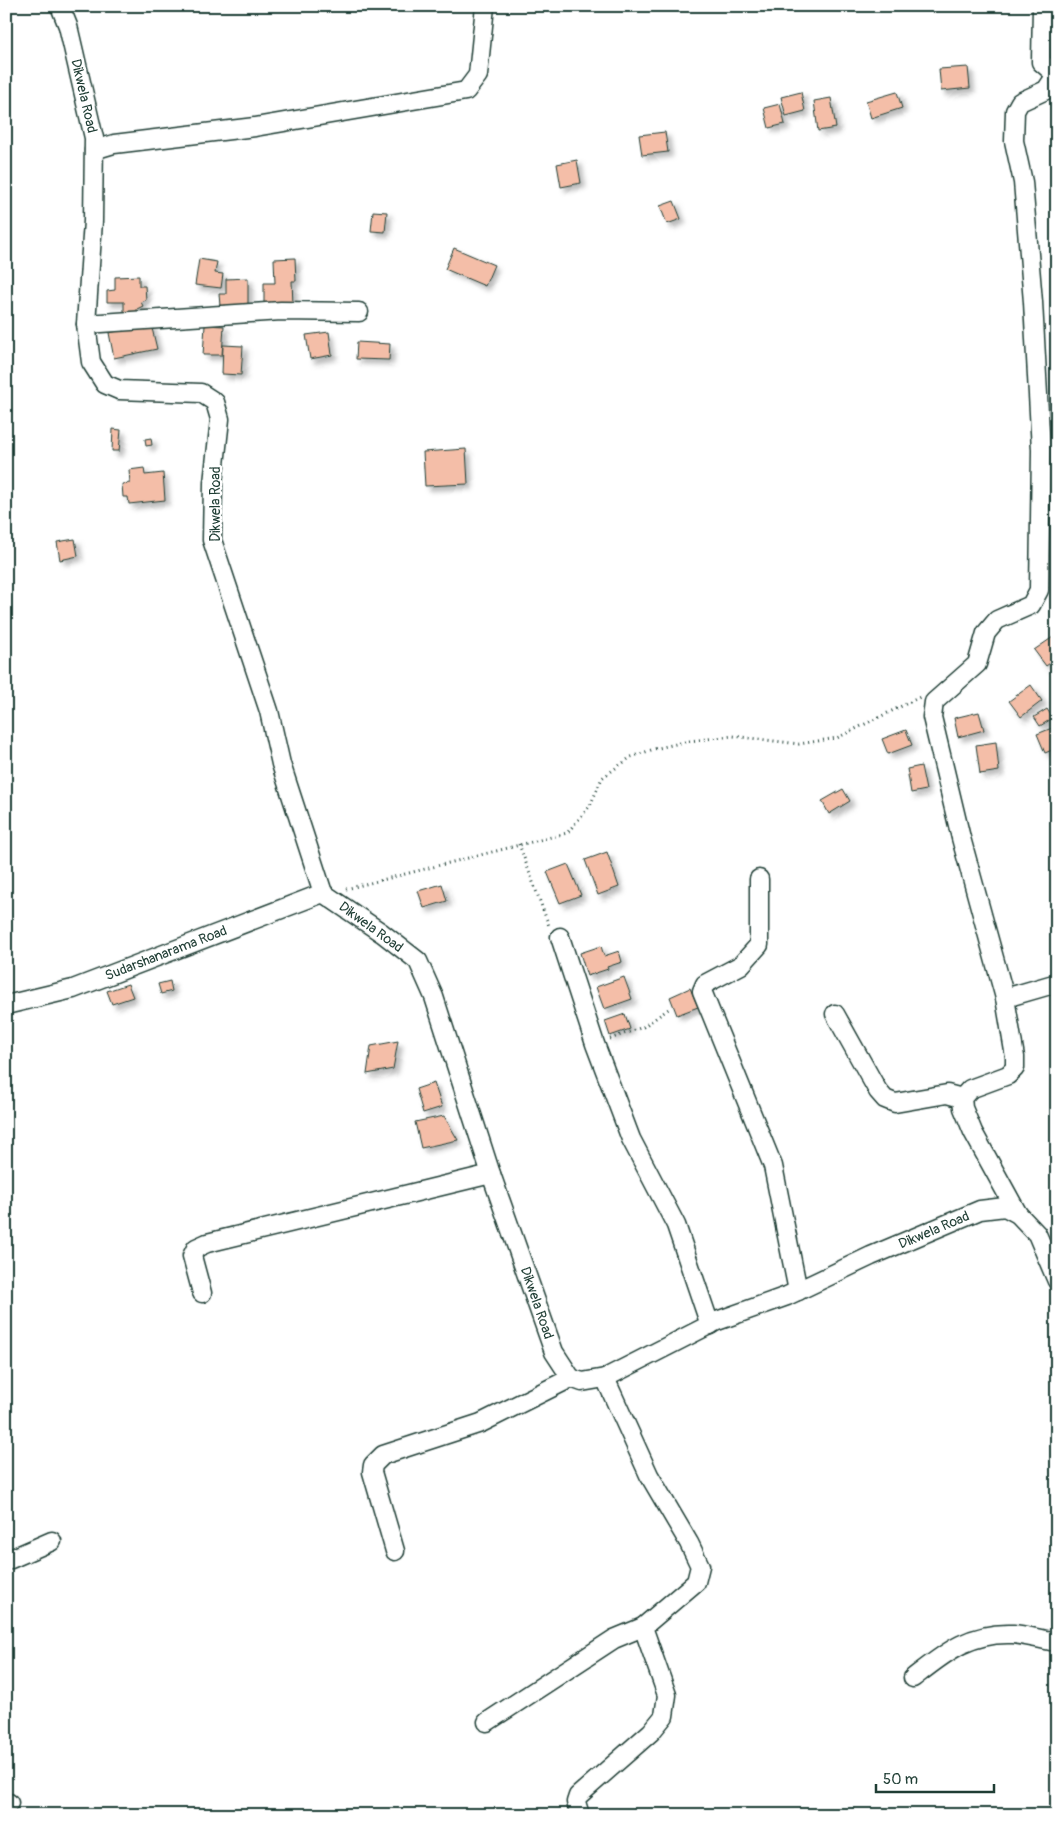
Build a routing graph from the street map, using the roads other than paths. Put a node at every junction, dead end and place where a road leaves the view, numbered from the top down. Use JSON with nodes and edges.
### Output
{"nodes":[{"id":1,"x":60,"y":6,"type":"edge"},
{"id":2,"x":484,"y":6,"type":"edge"},
{"id":3,"x":1042,"y":6,"type":"edge"},
{"id":4,"x":1049,"y":60,"type":"edge"},
{"id":5,"x":94,"y":150,"type":"junction"},
{"id":6,"x":359,"y":312,"type":"dead end"},
{"id":7,"x":86,"y":324,"type":"junction"},
{"id":8,"x":759,"y":880,"type":"dead end"},
{"id":9,"x":324,"y":893,"type":"junction"},
{"id":10,"x":560,"y":937,"type":"road end"},
{"id":11,"x":1057,"y":983,"type":"edge"},
{"id":12,"x":1005,"y":998,"type":"junction"},
{"id":13,"x":6,"y":1004,"type":"edge"},
{"id":14,"x":835,"y":1014,"type":"dead end"},
{"id":15,"x":962,"y":1098,"type":"junction"},
{"id":16,"x":491,"y":1174,"type":"junction"},
{"id":17,"x":1018,"y":1214,"type":"junction"},
{"id":18,"x":1057,"y":1281,"type":"edge"},
{"id":19,"x":798,"y":1291,"type":"junction"},
{"id":20,"x":202,"y":1293,"type":"dead end"},
{"id":21,"x":710,"y":1325,"type":"junction"},
{"id":22,"x":571,"y":1378,"type":"junction"},
{"id":23,"x":605,"y":1378,"type":"junction"},
{"id":24,"x":52,"y":1540,"type":"dead end"},
{"id":25,"x":396,"y":1551,"type":"dead end"},
{"id":26,"x":6,"y":1561,"type":"edge"},
{"id":27,"x":642,"y":1627,"type":"junction"},
{"id":28,"x":1057,"y":1640,"type":"edge"},
{"id":29,"x":913,"y":1678,"type":"dead end"},
{"id":30,"x":487,"y":1722,"type":"dead end"},
{"id":31,"x":580,"y":1815,"type":"edge"}],
"edges":[{"from":1,"to":5,"type":"street","name":"Dikwela Road"},
{"from":2,"to":5,"type":"street"},
{"from":3,"to":4,"type":"street"},
{"from":4,"to":12,"type":"street"},
{"from":5,"to":7,"type":"street","name":"Dikwela Road"},
{"from":6,"to":7,"type":"street"},
{"from":7,"to":9,"type":"street","name":"Dikwela Road"},
{"from":8,"to":19,"type":"street"},
{"from":9,"to":13,"type":"street","name":"Sudarshanarama Road"},
{"from":9,"to":16,"type":"street","name":"Dikwela Road"},
{"from":10,"to":21,"type":"street"},
{"from":11,"to":12,"type":"street"},
{"from":12,"to":15,"type":"street"},
{"from":14,"to":15,"type":"street"},
{"from":15,"to":17,"type":"street"},
{"from":16,"to":20,"type":"street"},
{"from":16,"to":22,"type":"street","name":"Dikwela Road"},
{"from":17,"to":18,"type":"street"},
{"from":17,"to":19,"type":"street","name":"Dikwela Road"},
{"from":19,"to":21,"type":"street","name":"Dikwela Road"},
{"from":21,"to":23,"type":"street","name":"Dikwela Road"},
{"from":22,"to":23,"type":"street","name":"Dikwela Road"},
{"from":22,"to":25,"type":"street"},
{"from":23,"to":27,"type":"street"},
{"from":24,"to":26,"type":"street"},
{"from":27,"to":30,"type":"street"},
{"from":27,"to":31,"type":"street"},
{"from":28,"to":29,"type":"street"}]}
